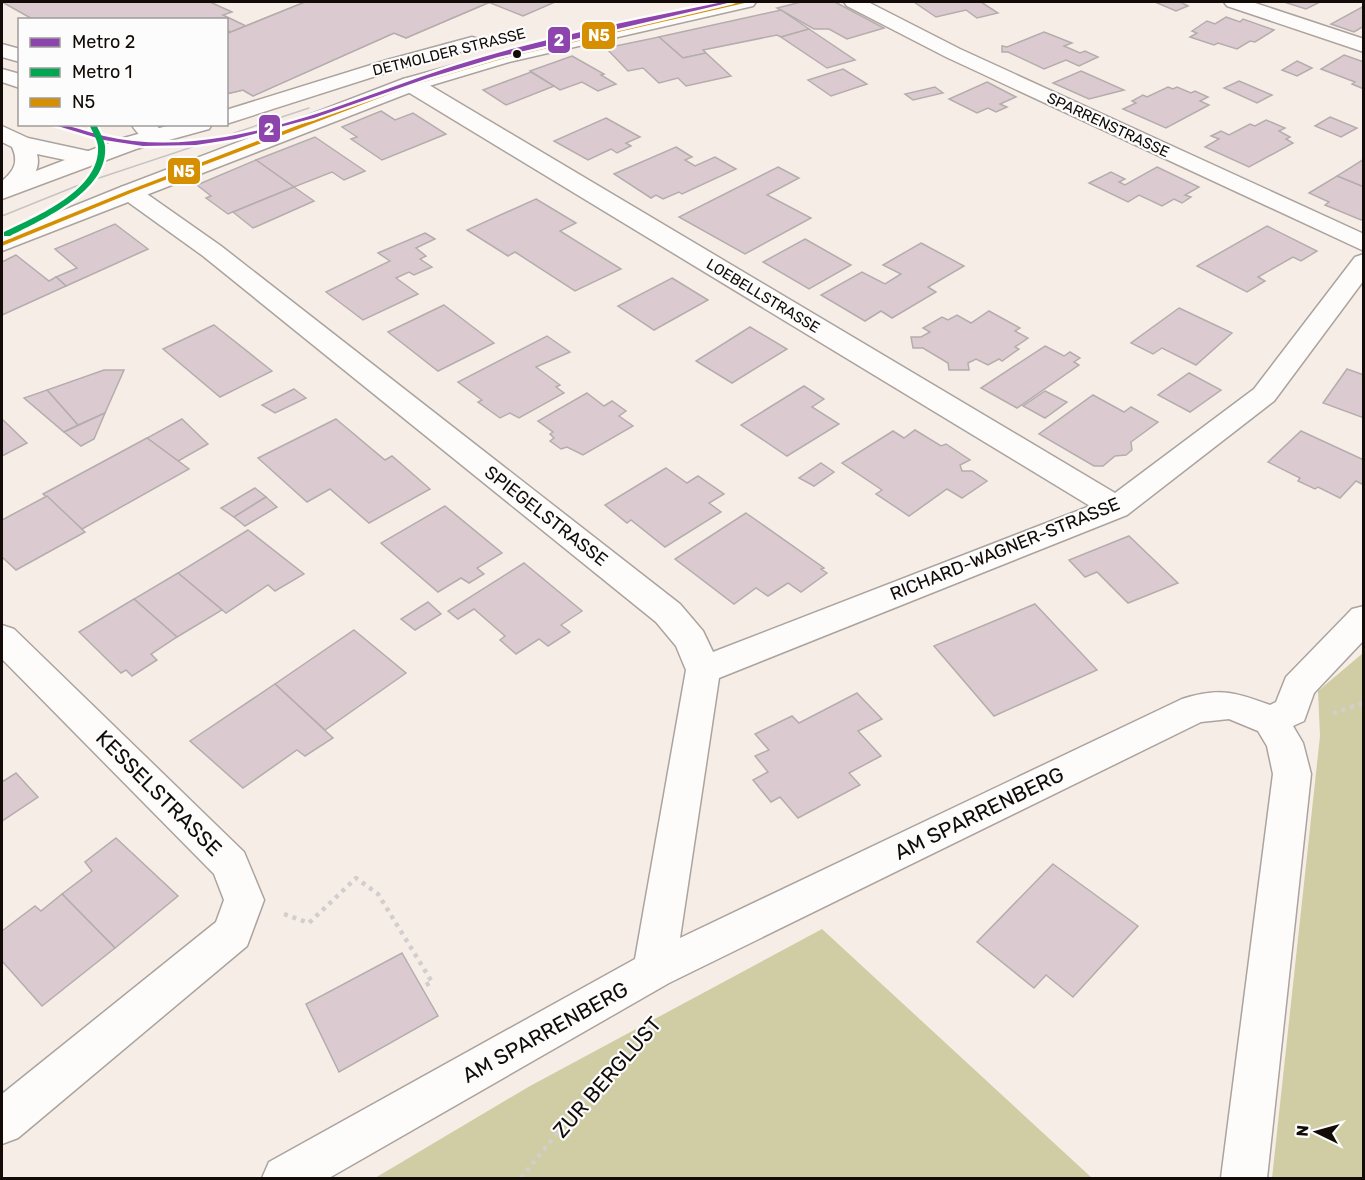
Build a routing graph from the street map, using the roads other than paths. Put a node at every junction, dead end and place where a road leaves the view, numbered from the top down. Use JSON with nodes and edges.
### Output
{"nodes":[{"id":1,"x":671,"y":2,"type":"edge"},
{"id":2,"x":747,"y":2,"type":"edge"},
{"id":3,"x":854,"y":2,"type":"edge"},
{"id":4,"x":1234,"y":2,"type":"edge"},
{"id":5,"x":1364,"y":46,"type":"edge"},
{"id":6,"x":2,"y":50,"type":"edge"},
{"id":7,"x":18,"y":55,"type":"edge"},
{"id":8,"x":2,"y":75,"type":"edge"},
{"id":9,"x":18,"y":81,"type":"edge"},
{"id":10,"x":411,"y":84,"type":"junction"},
{"id":11,"x":228,"y":115,"type":"edge"},
{"id":12,"x":183,"y":126,"type":"edge"},
{"id":13,"x":147,"y":130,"type":"edge"},
{"id":14,"x":11,"y":138,"type":"edge"},
{"id":15,"x":89,"y":158,"type":"junction"},
{"id":16,"x":214,"y":161,"type":"junction"},
{"id":17,"x":150,"y":162,"type":"junction"},
{"id":18,"x":2,"y":191,"type":"edge"},
{"id":19,"x":129,"y":192,"type":"junction"},
{"id":20,"x":2,"y":244,"type":"edge"},
{"id":21,"x":1364,"y":244,"type":"edge"},
{"id":22,"x":1364,"y":262,"type":"edge"},
{"id":23,"x":1116,"y":508,"type":"junction"},
{"id":24,"x":1364,"y":618,"type":"edge"},
{"id":25,"x":2,"y":638,"type":"edge"},
{"id":26,"x":703,"y":670,"type":"junction"},
{"id":27,"x":1271,"y":722,"type":"junction"},
{"id":28,"x":654,"y":970,"type":"junction"},
{"id":29,"x":2,"y":1122,"type":"edge"},
{"id":30,"x":285,"y":1179,"type":"edge"},
{"id":31,"x":1244,"y":1179,"type":"edge"}],
"edges":[{"from":1,"to":11,"type":"street","name":"DETMOLDER STRASSE"},
{"from":2,"to":10,"type":"street","name":"DETMOLDER STRASSE"},
{"from":3,"to":21,"type":"street","name":"SPARRENSTRASSE"},
{"from":4,"to":5,"type":"street"},
{"from":6,"to":7,"type":"street"},
{"from":8,"to":9,"type":"street"},
{"from":10,"to":16,"type":"street","name":"DETMOLDER STRASSE"},
{"from":10,"to":23,"type":"street","name":"LOEBELLSTRASSE"},
{"from":12,"to":13,"type":"street"},
{"from":13,"to":15,"type":"street"},
{"from":13,"to":17,"type":"street"},
{"from":14,"to":15,"type":"street","name":"DETMOLDER STRASSE"},
{"from":14,"to":18,"type":"street"},
{"from":15,"to":17,"type":"street","name":"DETMOLDER STRASSE"},
{"from":15,"to":18,"type":"street"},
{"from":15,"to":19,"type":"street"},
{"from":16,"to":17,"type":"street","name":"DETMOLDER STRASSE"},
{"from":16,"to":19,"type":"street","name":"DETMOLDER STRASSE"},
{"from":17,"to":19,"type":"street"},
{"from":19,"to":20,"type":"street","name":"DETMOLDER STRASSE"},
{"from":19,"to":26,"type":"street","name":"SPIEGELSTRASSE"},
{"from":22,"to":23,"type":"street","name":"RICHARD-WAGNER-STRASSE"},
{"from":23,"to":26,"type":"street","name":"RICHARD-WAGNER-STRASSE"},
{"from":24,"to":27,"type":"street"},
{"from":25,"to":29,"type":"street","name":"KESSELSTRASSE"},
{"from":26,"to":28,"type":"street"},
{"from":27,"to":28,"type":"street","name":"AM SPARRENBERG"},
{"from":27,"to":31,"type":"street"},
{"from":28,"to":30,"type":"street","name":"AM SPARRENBERG"}]}
